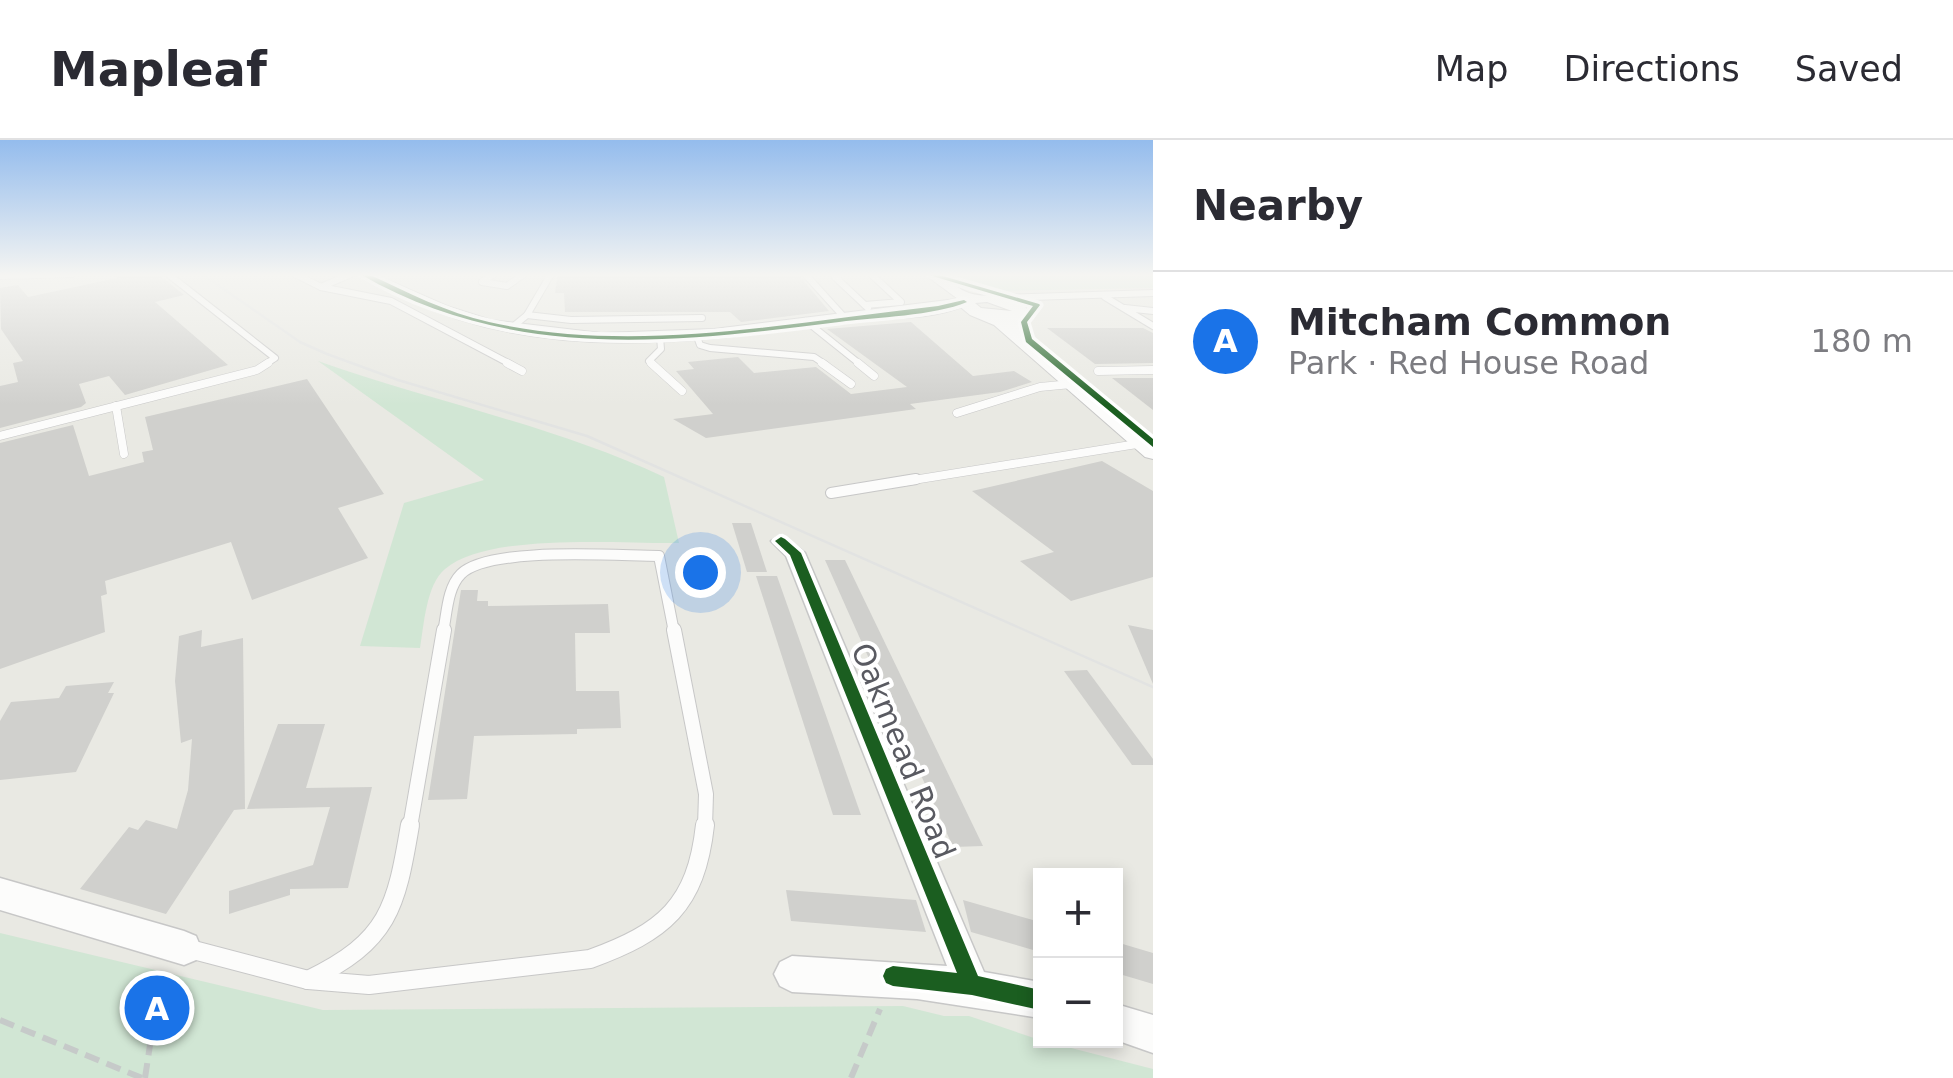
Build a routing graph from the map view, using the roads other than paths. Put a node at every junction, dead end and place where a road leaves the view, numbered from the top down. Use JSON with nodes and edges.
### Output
{"nodes":[{"id":1,"x":224,"y":318,"type":"edge"},
{"id":2,"x":424,"y":318,"type":"edge"},
{"id":3,"x":467,"y":318,"type":"edge"},
{"id":4,"x":524,"y":318,"type":"edge"},
{"id":5,"x":551,"y":318,"type":"edge"},
{"id":6,"x":702,"y":318,"type":"dead end"},
{"id":7,"x":844,"y":318,"type":"edge"},
{"id":8,"x":1023,"y":318,"type":"edge"},
{"id":9,"x":806,"y":321,"type":"junction"},
{"id":10,"x":510,"y":329,"type":"junction"},
{"id":11,"x":696,"y":334,"type":"junction"},
{"id":12,"x":660,"y":337,"type":"junction"},
{"id":13,"x":1153,"y":370,"type":"edge"},
{"id":14,"x":522,"y":371,"type":"dead end"},
{"id":15,"x":1098,"y":371,"type":"dead end"},
{"id":16,"x":874,"y":376,"type":"dead end"},
{"id":17,"x":852,"y":384,"type":"dead end"},
{"id":18,"x":1072,"y":384,"type":"junction"},
{"id":19,"x":682,"y":390,"type":"dead end"},
{"id":20,"x":116,"y":406,"type":"junction"},
{"id":21,"x":957,"y":412,"type":"dead end"},
{"id":22,"x":0,"y":436,"type":"edge"},
{"id":23,"x":1148,"y":448,"type":"edge"},
{"id":24,"x":124,"y":454,"type":"dead end"},
{"id":25,"x":831,"y":493,"type":"dead end"},
{"id":26,"x":781,"y":541,"type":"dead end"},
{"id":27,"x":0,"y":894,"type":"edge"},
{"id":28,"x":175,"y":945,"type":"joint"},
{"id":29,"x":792,"y":974,"type":"dead end"},
{"id":30,"x":308,"y":980,"type":"junction"},
{"id":31,"x":972,"y":985,"type":"junction"},
{"id":32,"x":1033,"y":998,"type":"edge"},
{"id":33,"x":1123,"y":1024,"type":"edge"},
{"id":34,"x":1153,"y":1034,"type":"edge"}],
"edges":[{"from":1,"to":20,"type":"lane"},
{"from":2,"to":14,"type":"lane"},
{"from":3,"to":10,"type":"street"},
{"from":4,"to":10,"type":"lane"},
{"from":5,"to":6,"type":"lane"},
{"from":7,"to":9,"type":"street"},
{"from":8,"to":18,"type":"main road"},
{"from":9,"to":11,"type":"street"},
{"from":9,"to":16,"type":"lane"},
{"from":10,"to":12,"type":"street"},
{"from":11,"to":12,"type":"street"},
{"from":11,"to":17,"type":"lane"},
{"from":12,"to":19,"type":"lane"},
{"from":13,"to":15,"type":"lane"},
{"from":18,"to":21,"type":"lane"},
{"from":18,"to":23,"type":"main road"},
{"from":20,"to":22,"type":"lane"},
{"from":20,"to":24,"type":"lane"},
{"from":23,"to":25,"type":"lane"},
{"from":26,"to":31,"type":"street","name":"Oakmead Road"},
{"from":27,"to":28,"type":"street"},
{"from":28,"to":30,"type":"lane"},
{"from":29,"to":31,"type":"street"},
{"from":30,"to":30,"type":"lane"},
{"from":31,"to":32,"type":"street"},
{"from":33,"to":34,"type":"street"}]}
